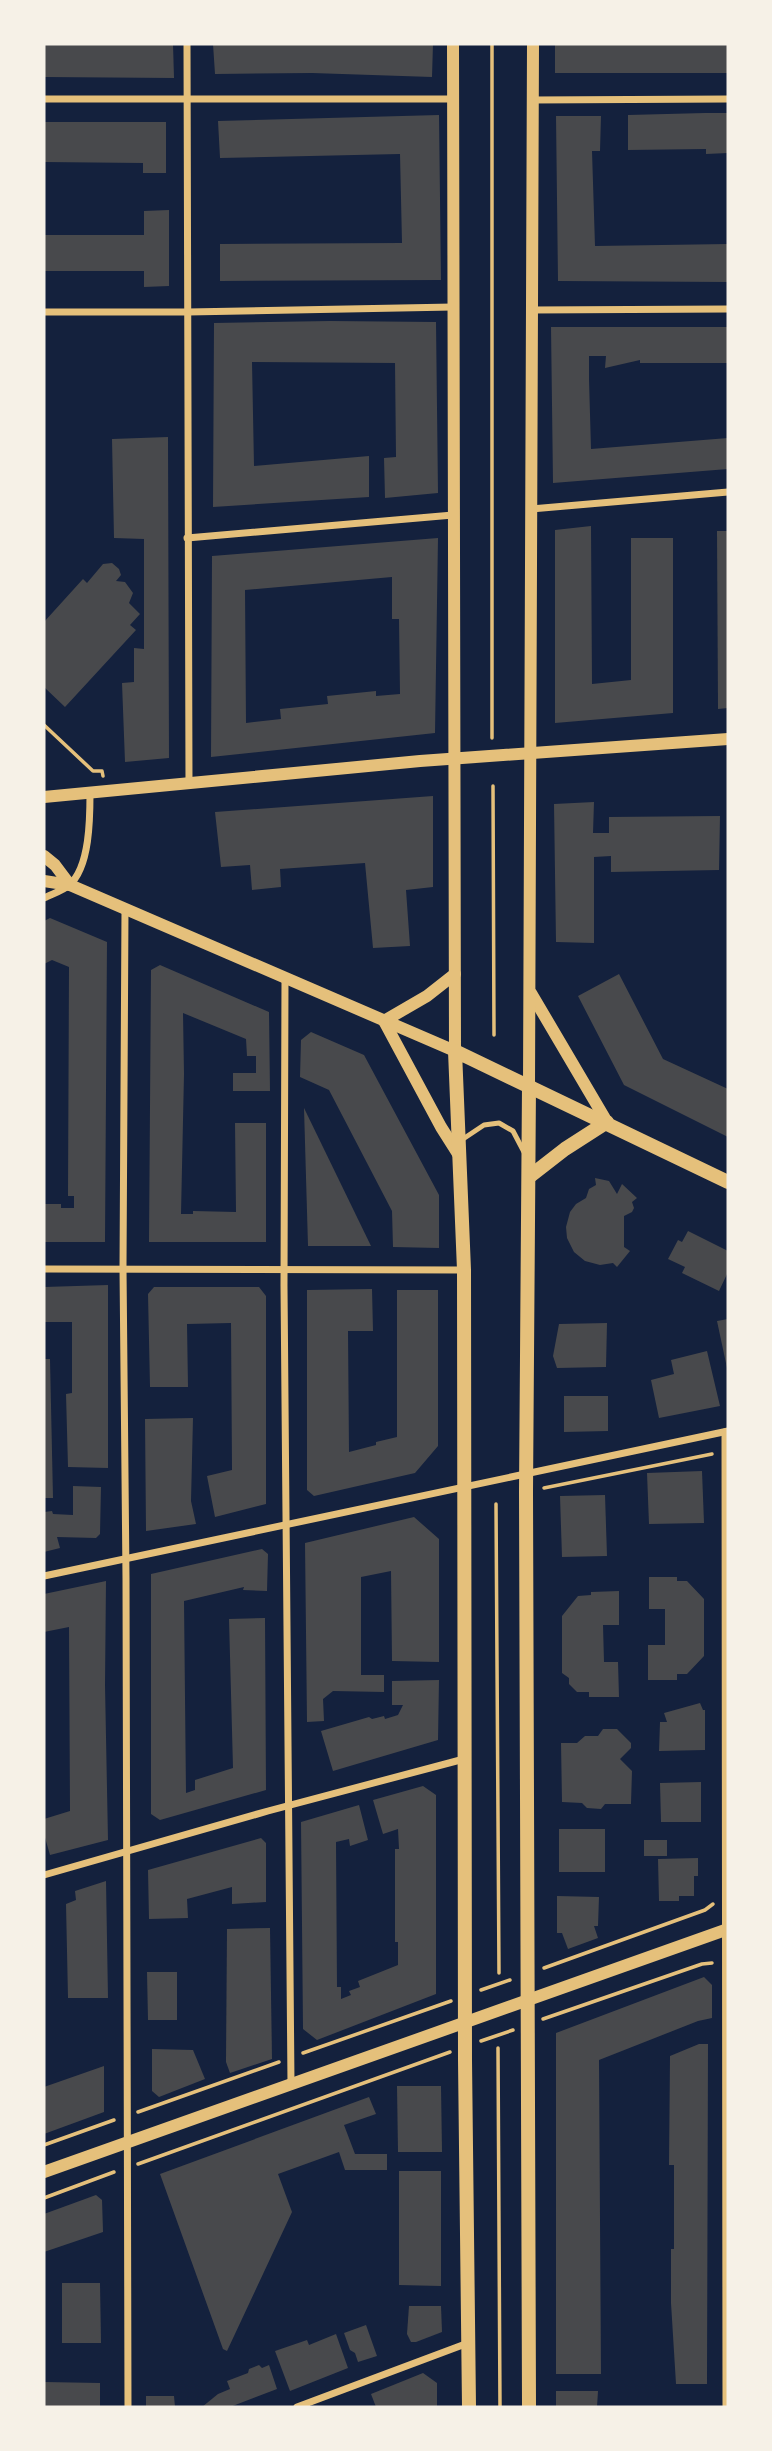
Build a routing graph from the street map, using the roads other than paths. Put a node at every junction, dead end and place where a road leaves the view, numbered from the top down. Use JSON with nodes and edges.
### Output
{"nodes":[{"id":1,"x":187,"y":44,"type":"edge"},
{"id":2,"x":453,"y":44,"type":"edge"},
{"id":3,"x":533,"y":44,"type":"edge"},
{"id":4,"x":44,"y":99,"type":"edge"},
{"id":5,"x":188,"y":99,"type":"junction"},
{"id":6,"x":453,"y":99,"type":"junction"},
{"id":7,"x":728,"y":99,"type":"edge"},
{"id":8,"x":532,"y":100,"type":"junction"},
{"id":9,"x":453,"y":307,"type":"junction"},
{"id":10,"x":728,"y":309,"type":"edge"},
{"id":11,"x":532,"y":310,"type":"junction"},
{"id":12,"x":44,"y":312,"type":"edge"},
{"id":13,"x":188,"y":312,"type":"junction"},
{"id":14,"x":728,"y":492,"type":"edge"},
{"id":15,"x":531,"y":509,"type":"junction"},
{"id":16,"x":453,"y":515,"type":"junction"},
{"id":17,"x":187,"y":538,"type":"junction"},
{"id":18,"x":728,"y":738,"type":"edge"},
{"id":19,"x":530,"y":754,"type":"junction"},
{"id":20,"x":455,"y":759,"type":"junction"},
{"id":21,"x":189,"y":783,"type":"junction"},
{"id":22,"x":90,"y":793,"type":"junction"},
{"id":23,"x":44,"y":797,"type":"edge"},
{"id":24,"x":44,"y":856,"type":"edge"},
{"id":25,"x":44,"y":881,"type":"edge"},
{"id":26,"x":70,"y":885,"type":"junction"},
{"id":27,"x":44,"y":898,"type":"edge"},
{"id":28,"x":125,"y":911,"type":"junction"},
{"id":29,"x":455,"y":974,"type":"junction"},
{"id":30,"x":285,"y":979,"type":"junction"},
{"id":31,"x":530,"y":989,"type":"junction"},
{"id":32,"x":384,"y":1021,"type":"junction"},
{"id":33,"x":455,"y":1051,"type":"junction"},
{"id":34,"x":529,"y":1085,"type":"junction"},
{"id":35,"x":607,"y":1122,"type":"junction"},
{"id":36,"x":459,"y":1141,"type":"junction"},
{"id":37,"x":460,"y":1157,"type":"junction"},
{"id":38,"x":529,"y":1161,"type":"junction"},
{"id":39,"x":529,"y":1177,"type":"junction"},
{"id":40,"x":728,"y":1182,"type":"edge"},
{"id":41,"x":123,"y":1268,"type":"junction"},
{"id":42,"x":44,"y":1269,"type":"edge"},
{"id":43,"x":284,"y":1270,"type":"junction"},
{"id":44,"x":464,"y":1270,"type":"junction"},
{"id":45,"x":727,"y":1432,"type":"edge"},
{"id":46,"x":527,"y":1472,"type":"junction"},
{"id":47,"x":463,"y":1486,"type":"junction"},
{"id":48,"x":286,"y":1524,"type":"junction"},
{"id":49,"x":126,"y":1559,"type":"junction"},
{"id":50,"x":44,"y":1576,"type":"edge"},
{"id":51,"x":465,"y":1759,"type":"junction"},
{"id":52,"x":287,"y":1806,"type":"junction"},
{"id":53,"x":126,"y":1851,"type":"junction"},
{"id":54,"x":44,"y":1875,"type":"edge"},
{"id":55,"x":727,"y":1929,"type":"edge"},
{"id":56,"x":529,"y":1999,"type":"junction"},
{"id":57,"x":466,"y":2022,"type":"junction"},
{"id":58,"x":291,"y":2084,"type":"junction"},
{"id":59,"x":126,"y":2143,"type":"junction"},
{"id":60,"x":44,"y":2172,"type":"edge"},
{"id":61,"x":469,"y":2342,"type":"junction"},
{"id":62,"x":128,"y":2407,"type":"edge"},
{"id":63,"x":297,"y":2407,"type":"edge"},
{"id":64,"x":469,"y":2407,"type":"edge"},
{"id":65,"x":529,"y":2407,"type":"edge"},
{"id":66,"x":726,"y":2407,"type":"edge"}],
"edges":[{"from":1,"to":5,"type":"street"},
{"from":2,"to":6,"type":"street"},
{"from":3,"to":8,"type":"street"},
{"from":4,"to":5,"type":"street"},
{"from":5,"to":6,"type":"street"},
{"from":5,"to":13,"type":"street"},
{"from":6,"to":9,"type":"street"},
{"from":7,"to":8,"type":"street"},
{"from":8,"to":11,"type":"street"},
{"from":9,"to":13,"type":"street"},
{"from":9,"to":16,"type":"street"},
{"from":10,"to":11,"type":"street"},
{"from":11,"to":15,"type":"street"},
{"from":12,"to":13,"type":"street"},
{"from":13,"to":17,"type":"street"},
{"from":14,"to":15,"type":"street"},
{"from":15,"to":19,"type":"street"},
{"from":16,"to":17,"type":"street"},
{"from":16,"to":20,"type":"street"},
{"from":17,"to":21,"type":"street"},
{"from":18,"to":19,"type":"street"},
{"from":19,"to":20,"type":"street"},
{"from":19,"to":31,"type":"street"},
{"from":20,"to":21,"type":"street"},
{"from":20,"to":29,"type":"street"},
{"from":21,"to":22,"type":"street"},
{"from":22,"to":23,"type":"street"},
{"from":22,"to":26,"type":"street"},
{"from":24,"to":26,"type":"street"},
{"from":25,"to":26,"type":"street"},
{"from":26,"to":27,"type":"street"},
{"from":26,"to":28,"type":"street"},
{"from":28,"to":30,"type":"street"},
{"from":28,"to":41,"type":"street"},
{"from":29,"to":32,"type":"street"},
{"from":29,"to":33,"type":"street"},
{"from":30,"to":32,"type":"street"},
{"from":30,"to":43,"type":"street"},
{"from":31,"to":34,"type":"street"},
{"from":31,"to":35,"type":"street"},
{"from":32,"to":33,"type":"street"},
{"from":32,"to":37,"type":"street"},
{"from":33,"to":34,"type":"main road"},
{"from":33,"to":36,"type":"main road"},
{"from":34,"to":35,"type":"main road"},
{"from":34,"to":38,"type":"main road"},
{"from":35,"to":39,"type":"main road"},
{"from":35,"to":40,"type":"main road"},
{"from":36,"to":37,"type":"main road"},
{"from":36,"to":38,"type":"lane"},
{"from":37,"to":44,"type":"main road"},
{"from":38,"to":39,"type":"main road"},
{"from":39,"to":46,"type":"main road"},
{"from":41,"to":42,"type":"street"},
{"from":41,"to":43,"type":"street"},
{"from":41,"to":49,"type":"street"},
{"from":43,"to":44,"type":"street"},
{"from":43,"to":48,"type":"street"},
{"from":44,"to":47,"type":"main road"},
{"from":45,"to":46,"type":"street"},
{"from":45,"to":55,"type":"street"},
{"from":46,"to":47,"type":"street"},
{"from":46,"to":56,"type":"main road"},
{"from":47,"to":48,"type":"street"},
{"from":47,"to":51,"type":"main road"},
{"from":48,"to":49,"type":"street"},
{"from":48,"to":52,"type":"street"},
{"from":49,"to":50,"type":"street"},
{"from":49,"to":53,"type":"street"},
{"from":51,"to":52,"type":"street"},
{"from":51,"to":57,"type":"main road"},
{"from":52,"to":53,"type":"street"},
{"from":52,"to":58,"type":"street"},
{"from":53,"to":54,"type":"street"},
{"from":53,"to":59,"type":"street"},
{"from":55,"to":56,"type":"street"},
{"from":55,"to":66,"type":"street"},
{"from":56,"to":57,"type":"street"},
{"from":56,"to":65,"type":"main road"},
{"from":57,"to":58,"type":"street"},
{"from":57,"to":61,"type":"main road"},
{"from":58,"to":59,"type":"street"},
{"from":59,"to":60,"type":"street"},
{"from":59,"to":62,"type":"street"},
{"from":61,"to":63,"type":"street"},
{"from":61,"to":64,"type":"main road"}]}
